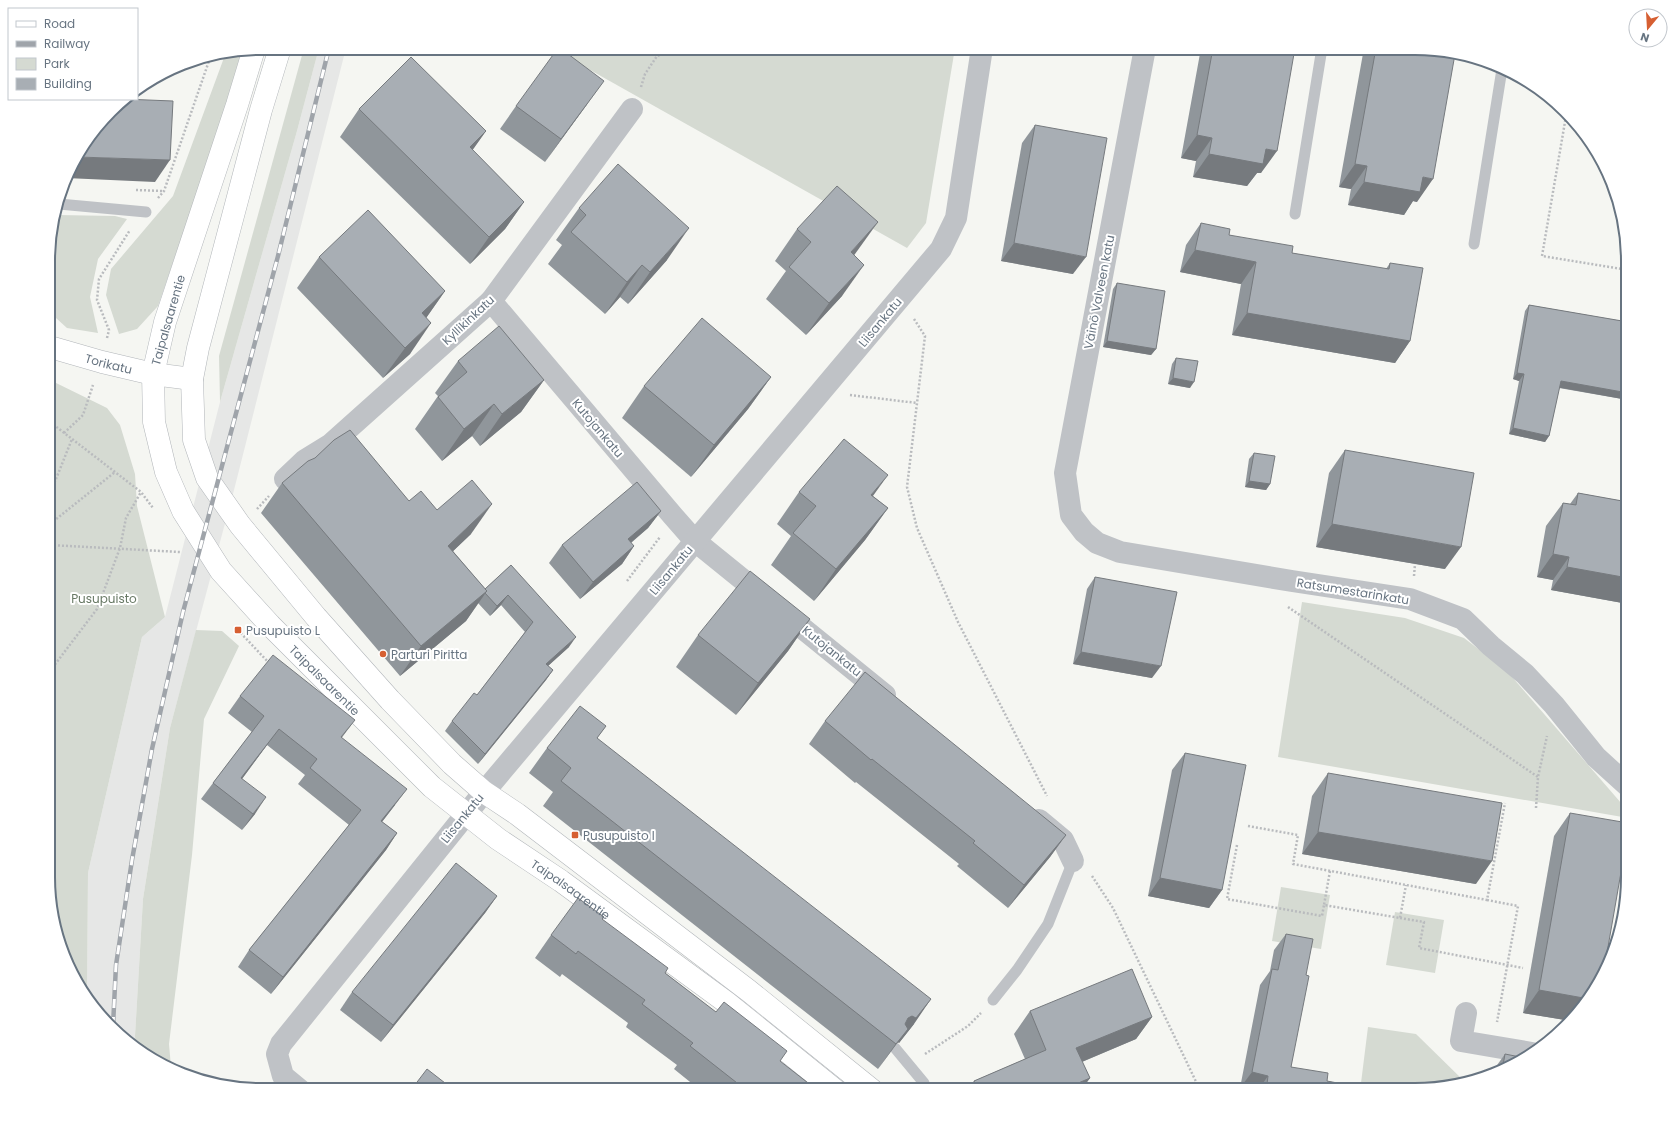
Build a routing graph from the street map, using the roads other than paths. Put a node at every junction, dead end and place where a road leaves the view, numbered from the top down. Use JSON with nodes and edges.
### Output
{"nodes":[{"id":1,"x":252,"y":55,"type":"edge"},
{"id":2,"x":278,"y":55,"type":"edge"},
{"id":3,"x":981,"y":55,"type":"edge"},
{"id":4,"x":1144,"y":55,"type":"edge"},
{"id":5,"x":1321,"y":55,"type":"edge"},
{"id":6,"x":1501,"y":74,"type":"edge"},
{"id":7,"x":632,"y":109,"type":"road end"},
{"id":8,"x":63,"y":204,"type":"edge"},
{"id":9,"x":146,"y":212,"type":"road end"},
{"id":10,"x":1295,"y":214,"type":"dead end"},
{"id":11,"x":1474,"y":244,"type":"dead end"},
{"id":12,"x":491,"y":301,"type":"junction"},
{"id":13,"x":55,"y":349,"type":"edge"},
{"id":14,"x":153,"y":374,"type":"junction"},
{"id":15,"x":192,"y":379,"type":"junction"},
{"id":16,"x":285,"y":479,"type":"edge"},
{"id":17,"x":1084,"y":532,"type":"joint"},
{"id":18,"x":695,"y":540,"type":"junction"},
{"id":19,"x":898,"y":705,"type":"edge"},
{"id":20,"x":1621,"y":780,"type":"edge"},
{"id":21,"x":484,"y":792,"type":"junction"},
{"id":22,"x":1026,"y":810,"type":"edge"},
{"id":23,"x":465,"y":814,"type":"junction"},
{"id":24,"x":1073,"y":861,"type":"joint"},
{"id":25,"x":993,"y":1000,"type":"dead end"},
{"id":26,"x":1466,"y":1013,"type":"dead end"},
{"id":27,"x":895,"y":1048,"type":"edge"},
{"id":28,"x":1524,"y":1052,"type":"edge"},
{"id":29,"x":292,"y":1083,"type":"edge"},
{"id":30,"x":826,"y":1083,"type":"edge"},
{"id":31,"x":863,"y":1083,"type":"edge"},
{"id":32,"x":924,"y":1083,"type":"edge"}],
"edges":[{"from":1,"to":14,"type":"main road","name":"Taipalsaarentie"},
{"from":2,"to":15,"type":"main road","name":"Taipalsaarentie"},
{"from":3,"to":18,"type":"street","name":"Liisankatu"},
{"from":4,"to":17,"type":"street","name":"Väinö Valveen katu"},
{"from":5,"to":10,"type":"lane"},
{"from":6,"to":11,"type":"lane"},
{"from":7,"to":12,"type":"street","name":"Kyllikinkatu"},
{"from":8,"to":9,"type":"lane"},
{"from":12,"to":16,"type":"street","name":"Kyllikinkatu"},
{"from":12,"to":18,"type":"street","name":"Kutojankatu"},
{"from":13,"to":14,"type":"main road","name":"Torikatu"},
{"from":14,"to":15,"type":"main road","name":"Torikatu"},
{"from":14,"to":23,"type":"main road","name":"Taipalsaarentie"},
{"from":15,"to":21,"type":"main road","name":"Taipalsaarentie"},
{"from":17,"to":20,"type":"street","name":"Ratsumestarinkatu"},
{"from":18,"to":19,"type":"street","name":"Kutojankatu"},
{"from":18,"to":21,"type":"street","name":"Liisankatu"},
{"from":21,"to":23,"type":"street","name":"Liisankatu"},
{"from":21,"to":31,"type":"main road","name":"Taipalsaarentie"},
{"from":22,"to":24,"type":"street"},
{"from":23,"to":29,"type":"street","name":"Liisankatu"},
{"from":23,"to":30,"type":"main road","name":"Taipalsaarentie"},
{"from":24,"to":25,"type":"lane"},
{"from":26,"to":28,"type":"street"},
{"from":27,"to":32,"type":"lane"}]}
